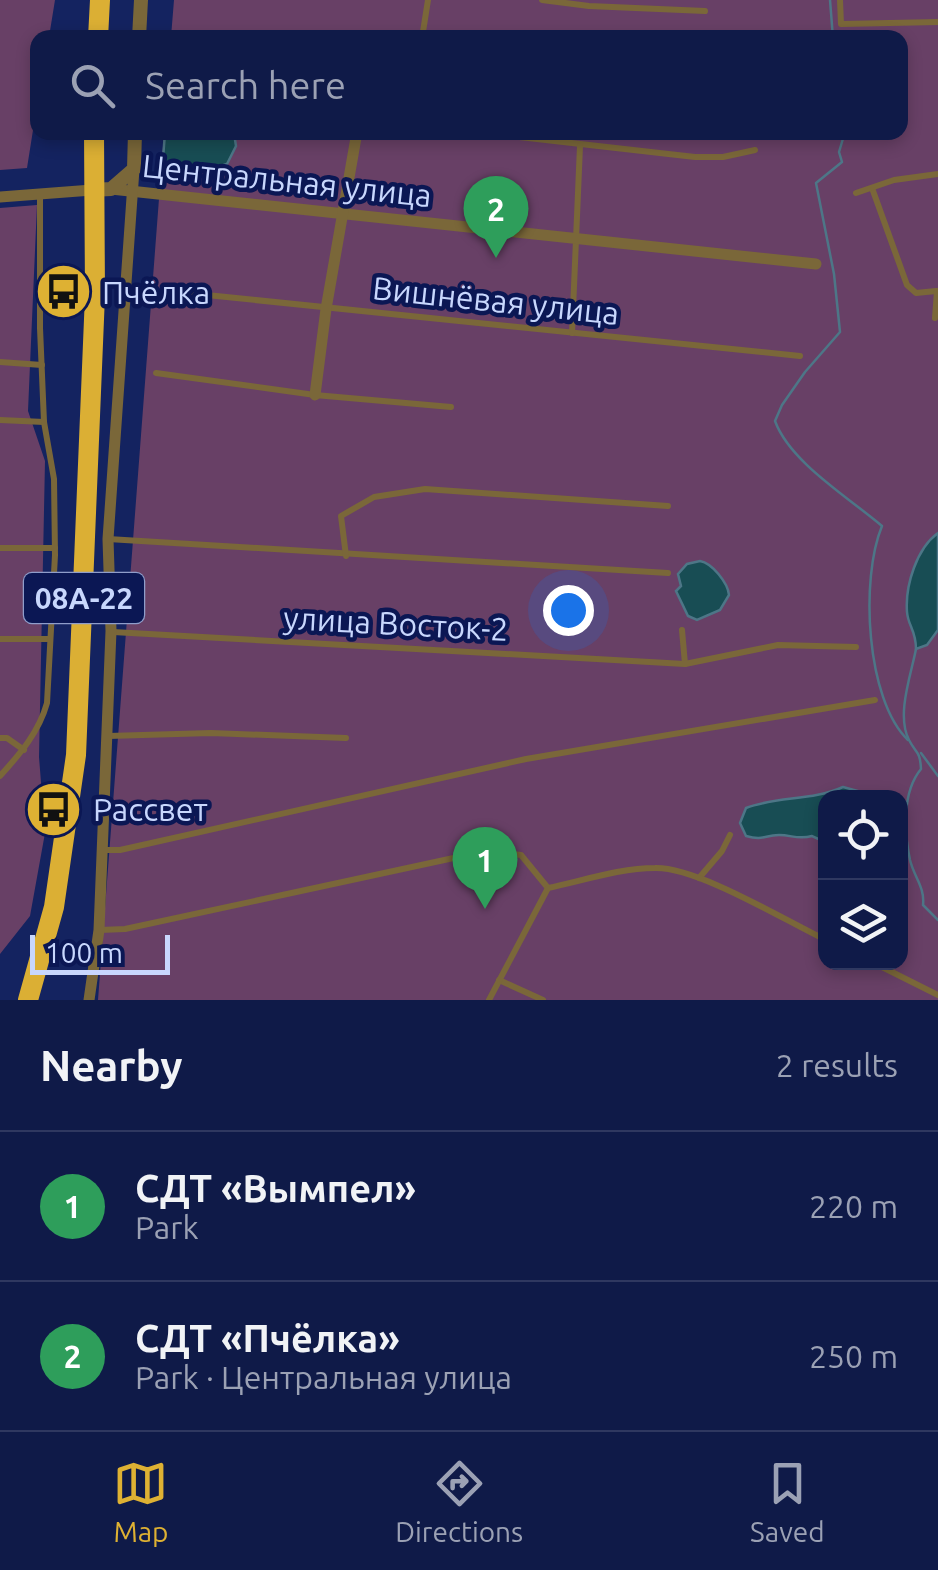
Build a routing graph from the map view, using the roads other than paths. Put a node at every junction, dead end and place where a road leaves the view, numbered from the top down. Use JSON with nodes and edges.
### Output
{"nodes":[{"id":1,"x":100,"y":0,"type":"edge"},
{"id":2,"x":140,"y":0,"type":"edge"},
{"id":3,"x":428,"y":0,"type":"edge"},
{"id":4,"x":542,"y":0,"type":"edge"},
{"id":5,"x":840,"y":0,"type":"edge"},
{"id":6,"x":705,"y":11,"type":"dead end"},
{"id":7,"x":938,"y":22,"type":"edge"},
{"id":8,"x":98,"y":30,"type":"edge"},
{"id":9,"x":139,"y":30,"type":"edge"},
{"id":10,"x":423,"y":30,"type":"edge"},
{"id":11,"x":95,"y":140,"type":"edge"},
{"id":12,"x":135,"y":140,"type":"edge"},
{"id":13,"x":356,"y":140,"type":"edge"},
{"id":14,"x":535,"y":140,"type":"edge"},
{"id":15,"x":580,"y":146,"type":"junction"},
{"id":16,"x":754,"y":150,"type":"dead end"},
{"id":17,"x":134,"y":168,"type":"junction"},
{"id":18,"x":938,"y":174,"type":"edge"},
{"id":19,"x":872,"y":188,"type":"junction"},
{"id":20,"x":102,"y":189,"type":"junction"},
{"id":21,"x":133,"y":192,"type":"junction"},
{"id":22,"x":856,"y":193,"type":"dead end"},
{"id":23,"x":40,"y":194,"type":"junction"},
{"id":24,"x":0,"y":198,"type":"edge"},
{"id":25,"x":345,"y":214,"type":"junction"},
{"id":26,"x":574,"y":239,"type":"junction"},
{"id":27,"x":816,"y":264,"type":"dead end"},
{"id":28,"x":937,"y":290,"type":"edge"},
{"id":29,"x":186,"y":293,"type":"dead end"},
{"id":30,"x":326,"y":309,"type":"junction"},
{"id":31,"x":936,"y":318,"type":"dead end"},
{"id":32,"x":572,"y":334,"type":"junction"},
{"id":33,"x":800,"y":356,"type":"dead end"},
{"id":34,"x":0,"y":362,"type":"edge"},
{"id":35,"x":42,"y":365,"type":"junction"},
{"id":36,"x":156,"y":373,"type":"dead end"},
{"id":37,"x":316,"y":395,"type":"junction"},
{"id":38,"x":451,"y":408,"type":"dead end"},
{"id":39,"x":0,"y":420,"type":"edge"},
{"id":40,"x":44,"y":422,"type":"junction"},
{"id":41,"x":668,"y":506,"type":"dead end"},
{"id":42,"x":108,"y":539,"type":"junction"},
{"id":43,"x":0,"y":548,"type":"edge"},
{"id":44,"x":55,"y":548,"type":"junction"},
{"id":45,"x":346,"y":556,"type":"junction"},
{"id":46,"x":668,"y":573,"type":"dead end"},
{"id":47,"x":682,"y":630,"type":"dead end"},
{"id":48,"x":112,"y":632,"type":"junction"},
{"id":49,"x":0,"y":640,"type":"edge"},
{"id":50,"x":49,"y":640,"type":"junction"},
{"id":51,"x":856,"y":647,"type":"dead end"},
{"id":52,"x":685,"y":664,"type":"junction"},
{"id":53,"x":876,"y":700,"type":"dead end"},
{"id":54,"x":107,"y":736,"type":"junction"},
{"id":55,"x":0,"y":738,"type":"edge"},
{"id":56,"x":346,"y":738,"type":"dead end"},
{"id":57,"x":24,"y":750,"type":"junction"},
{"id":58,"x":0,"y":776,"type":"edge"},
{"id":59,"x":730,"y":835,"type":"dead end"},
{"id":60,"x":102,"y":850,"type":"junction"},
{"id":61,"x":698,"y":878,"type":"junction"},
{"id":62,"x":548,"y":888,"type":"junction"},
{"id":63,"x":99,"y":930,"type":"junction"},
{"id":64,"x":818,"y":936,"type":"edge"},
{"id":65,"x":888,"y":970,"type":"edge"},
{"id":66,"x":500,"y":980,"type":"junction"},
{"id":67,"x":938,"y":995,"type":"edge"},
{"id":68,"x":28,"y":1000,"type":"edge"},
{"id":69,"x":89,"y":1000,"type":"edge"},
{"id":70,"x":489,"y":1000,"type":"edge"},
{"id":71,"x":543,"y":1000,"type":"edge"}],
"edges":[{"from":1,"to":8,"type":"highway"},
{"from":2,"to":9,"type":"street"},
{"from":3,"to":10,"type":"lane"},
{"from":4,"to":6,"type":"lane"},
{"from":5,"to":7,"type":"lane"},
{"from":11,"to":20,"type":"highway","number":"08А-22"},
{"from":12,"to":17,"type":"street"},
{"from":13,"to":25,"type":"street"},
{"from":14,"to":15,"type":"lane"},
{"from":15,"to":16,"type":"lane"},
{"from":15,"to":26,"type":"lane"},
{"from":17,"to":20,"type":"street"},
{"from":17,"to":21,"type":"street"},
{"from":18,"to":19,"type":"lane"},
{"from":19,"to":22,"type":"lane"},
{"from":19,"to":28,"type":"lane"},
{"from":20,"to":21,"type":"street","name":"Центральная улица"},
{"from":20,"to":23,"type":"street","name":"Центральная улица"},
{"from":20,"to":68,"type":"highway","number":"08А-22"},
{"from":21,"to":25,"type":"street","name":"Центральная улица"},
{"from":21,"to":42,"type":"street"},
{"from":23,"to":24,"type":"street","name":"Центральная улица"},
{"from":23,"to":35,"type":"lane"},
{"from":25,"to":26,"type":"street","name":"Центральная улица"},
{"from":25,"to":30,"type":"street"},
{"from":26,"to":27,"type":"street","name":"Центральная улица"},
{"from":26,"to":32,"type":"lane"},
{"from":28,"to":31,"type":"lane"},
{"from":29,"to":30,"type":"lane","name":"Вишнёвая улица"},
{"from":30,"to":32,"type":"lane","name":"Вишнёвая улица"},
{"from":30,"to":37,"type":"street"},
{"from":32,"to":33,"type":"lane","name":"Вишнёвая улица"},
{"from":34,"to":35,"type":"lane"},
{"from":35,"to":40,"type":"lane"},
{"from":36,"to":37,"type":"lane"},
{"from":37,"to":38,"type":"lane"},
{"from":39,"to":40,"type":"lane"},
{"from":40,"to":44,"type":"lane"},
{"from":41,"to":45,"type":"lane"},
{"from":42,"to":45,"type":"lane"},
{"from":42,"to":48,"type":"street"},
{"from":43,"to":44,"type":"lane"},
{"from":44,"to":50,"type":"lane"},
{"from":45,"to":46,"type":"lane"},
{"from":47,"to":52,"type":"lane"},
{"from":48,"to":52,"type":"lane","name":"улица Восток-2"},
{"from":48,"to":54,"type":"street"},
{"from":49,"to":50,"type":"lane"},
{"from":50,"to":57,"type":"lane"},
{"from":51,"to":52,"type":"lane","name":"улица Восток-2"},
{"from":53,"to":60,"type":"lane"},
{"from":54,"to":56,"type":"lane"},
{"from":54,"to":60,"type":"street"},
{"from":55,"to":57,"type":"lane"},
{"from":57,"to":58,"type":"lane"},
{"from":59,"to":61,"type":"lane"},
{"from":60,"to":63,"type":"street"},
{"from":61,"to":62,"type":"lane"},
{"from":61,"to":64,"type":"lane"},
{"from":62,"to":63,"type":"lane"},
{"from":62,"to":66,"type":"lane"},
{"from":63,"to":69,"type":"street"},
{"from":65,"to":67,"type":"lane"},
{"from":66,"to":70,"type":"lane"},
{"from":66,"to":71,"type":"lane"}]}
